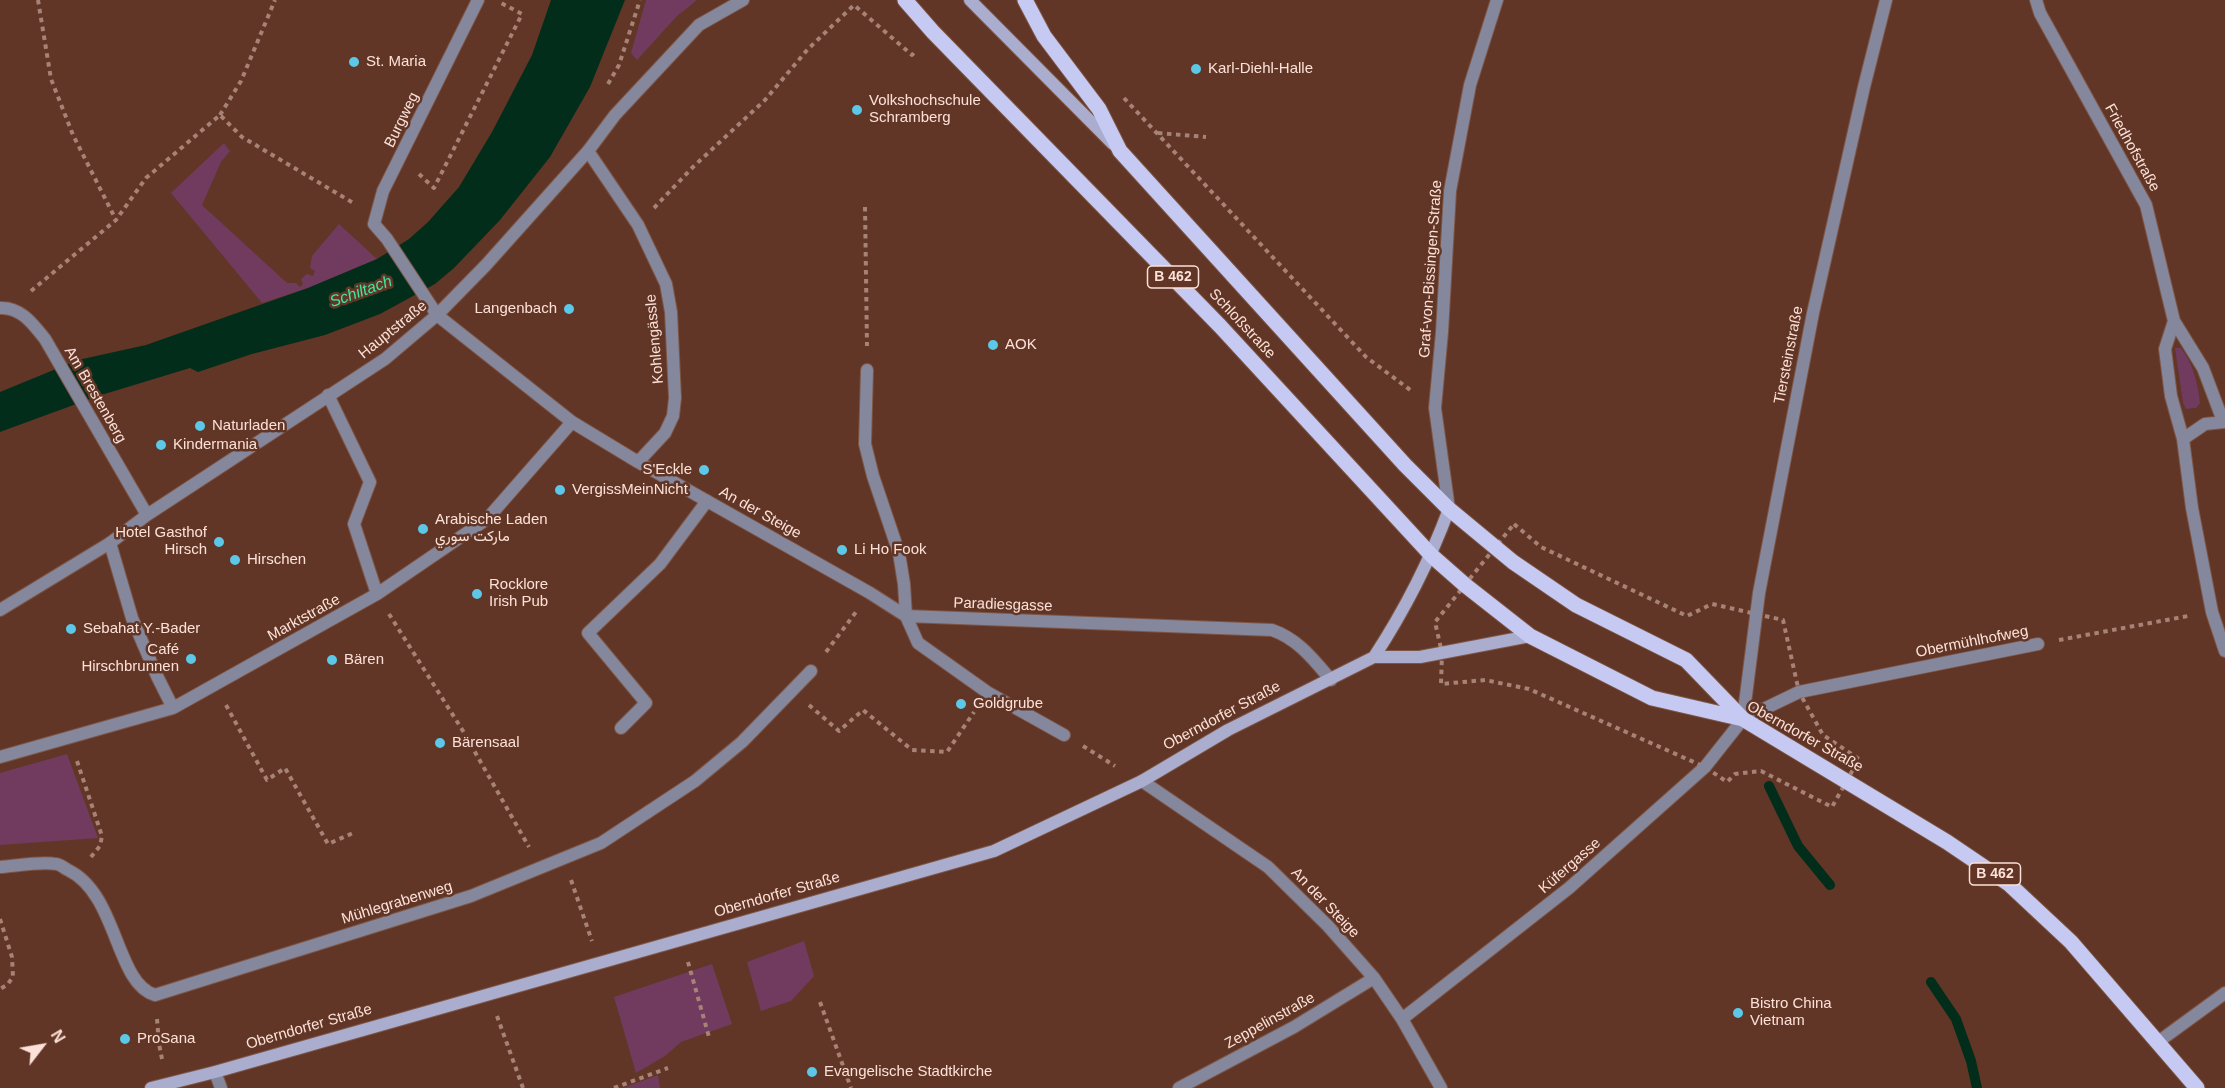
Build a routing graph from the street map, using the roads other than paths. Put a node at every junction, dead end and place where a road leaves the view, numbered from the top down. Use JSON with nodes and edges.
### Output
{"nodes":[{"id":1,"x":478,"y":0,"type":"edge"},
{"id":2,"x":743,"y":0,"type":"edge"},
{"id":3,"x":970,"y":0,"type":"edge"},
{"id":4,"x":1025,"y":0,"type":"edge"},
{"id":5,"x":1497,"y":0,"type":"edge"},
{"id":6,"x":2036,"y":0,"type":"edge"},
{"id":7,"x":1885,"y":1,"type":"edge"},
{"id":8,"x":906,"y":2,"type":"edge"},
{"id":9,"x":588,"y":151,"type":"junction"},
{"id":10,"x":1120,"y":151,"type":"junction"},
{"id":11,"x":374,"y":224,"type":"joint"},
{"id":12,"x":4,"y":308,"type":"edge"},
{"id":13,"x":437,"y":315,"type":"junction"},
{"id":14,"x":2174,"y":321,"type":"junction"},
{"id":15,"x":867,"y":370,"type":"road end"},
{"id":16,"x":328,"y":395,"type":"junction"},
{"id":17,"x":2224,"y":421,"type":"edge"},
{"id":18,"x":573,"y":422,"type":"junction"},
{"id":19,"x":2183,"y":438,"type":"junction"},
{"id":20,"x":638,"y":462,"type":"junction"},
{"id":21,"x":707,"y":501,"type":"junction"},
{"id":22,"x":1449,"y":509,"type":"junction"},
{"id":23,"x":147,"y":515,"type":"junction"},
{"id":24,"x":110,"y":543,"type":"junction"},
{"id":25,"x":1432,"y":556,"type":"junction"},
{"id":26,"x":377,"y":594,"type":"junction"},
{"id":27,"x":0,"y":610,"type":"edge"},
{"id":28,"x":906,"y":616,"type":"junction"},
{"id":29,"x":1530,"y":636,"type":"junction"},
{"id":30,"x":2038,"y":644,"type":"road end"},
{"id":31,"x":2225,"y":651,"type":"edge"},
{"id":32,"x":1374,"y":657,"type":"junction"},
{"id":33,"x":811,"y":671,"type":"road end"},
{"id":34,"x":1331,"y":680,"type":"junction"},
{"id":35,"x":173,"y":708,"type":"junction"},
{"id":36,"x":1743,"y":719,"type":"junction"},
{"id":37,"x":621,"y":728,"type":"dead end"},
{"id":38,"x":1064,"y":735,"type":"road end"},
{"id":39,"x":0,"y":757,"type":"edge"},
{"id":40,"x":1142,"y":782,"type":"junction"},
{"id":41,"x":0,"y":867,"type":"edge"},
{"id":42,"x":1374,"y":978,"type":"junction"},
{"id":43,"x":2225,"y":993,"type":"edge"},
{"id":44,"x":1402,"y":1019,"type":"junction"},
{"id":45,"x":2158,"y":1042,"type":"junction"},
{"id":46,"x":215,"y":1072,"type":"junction"},
{"id":47,"x":151,"y":1088,"type":"edge"},
{"id":48,"x":221,"y":1088,"type":"edge"},
{"id":49,"x":1179,"y":1088,"type":"edge"},
{"id":50,"x":1441,"y":1088,"type":"edge"},
{"id":51,"x":2197,"y":1088,"type":"edge"}],
"edges":[{"from":1,"to":11,"type":"street","name":"Burgweg"},
{"from":2,"to":9,"type":"street","name":"Hauptstraße"},
{"from":3,"to":10,"type":"main road","name":"Schloßstraße"},
{"from":4,"to":10,"type":"main road","number":"B 462"},
{"from":5,"to":22,"type":"street","name":"Graf-von-Bissingen-Straße"},
{"from":6,"to":14,"type":"street","name":"Friedhofstraße"},
{"from":7,"to":36,"type":"street","name":"Tiersteinstraße"},
{"from":8,"to":25,"type":"main road","name":"Schloßstraße","number":"B 462"},
{"from":9,"to":13,"type":"street","name":"Hauptstraße"},
{"from":9,"to":20,"type":"street","name":"Kohlengässle"},
{"from":10,"to":22,"type":"main road","name":"Schloßstraße","number":"B 462"},
{"from":11,"to":13,"type":"street","name":"An der Steige"},
{"from":12,"to":23,"type":"street","name":"Am Brestenberg"},
{"from":13,"to":16,"type":"street","name":"Hauptstraße"},
{"from":13,"to":18,"type":"street","name":"An der Steige"},
{"from":14,"to":17,"type":"street","name":"Friedhofstraße"},
{"from":14,"to":19,"type":"street"},
{"from":15,"to":28,"type":"street"},
{"from":16,"to":23,"type":"street","name":"Hauptstraße"},
{"from":16,"to":26,"type":"street"},
{"from":17,"to":19,"type":"street"},
{"from":18,"to":20,"type":"street","name":"An der Steige"},
{"from":18,"to":26,"type":"street","name":"Marktstraße"},
{"from":19,"to":31,"type":"street"},
{"from":20,"to":21,"type":"street","name":"An der Steige"},
{"from":21,"to":28,"type":"street","name":"An der Steige"},
{"from":21,"to":37,"type":"street"},
{"from":22,"to":25,"type":"main road"},
{"from":22,"to":36,"type":"main road","number":"B 462"},
{"from":23,"to":24,"type":"street","name":"Hauptstraße"},
{"from":24,"to":27,"type":"street","name":"Hauptstraße"},
{"from":24,"to":35,"type":"street"},
{"from":25,"to":29,"type":"main road","name":"Schloßstraße","number":"B 462"},
{"from":25,"to":32,"type":"main road"},
{"from":26,"to":35,"type":"street","name":"Marktstraße"},
{"from":28,"to":34,"type":"street","name":"Paradiesgasse"},
{"from":28,"to":38,"type":"street"},
{"from":29,"to":32,"type":"main road","name":"Oberndorfer Straße"},
{"from":29,"to":36,"type":"main road","name":"Oberndorfer Straße","number":"B 462"},
{"from":30,"to":36,"type":"street","name":"Obermühlhofweg"},
{"from":32,"to":34,"type":"main road","name":"Oberndorfer Straße"},
{"from":33,"to":41,"type":"street","name":"Mühlegrabenweg"},
{"from":34,"to":40,"type":"main road","name":"Oberndorfer Straße"},
{"from":35,"to":39,"type":"street","name":"Marktstraße"},
{"from":36,"to":44,"type":"street","name":"Küfergasse"},
{"from":36,"to":45,"type":"main road","name":"Oberndorfer Straße","number":"B 462"},
{"from":40,"to":42,"type":"street","name":"An der Steige"},
{"from":40,"to":46,"type":"main road","name":"Oberndorfer Straße"},
{"from":42,"to":44,"type":"street","name":"An der Steige"},
{"from":42,"to":49,"type":"street","name":"Zeppelinstraße"},
{"from":43,"to":45,"type":"street"},
{"from":44,"to":50,"type":"street","name":"An der Steige"},
{"from":45,"to":51,"type":"main road","name":"Oberndorfer Straße","number":"B 462"},
{"from":46,"to":47,"type":"main road","name":"Oberndorfer Straße"},
{"from":46,"to":48,"type":"street"}]}
